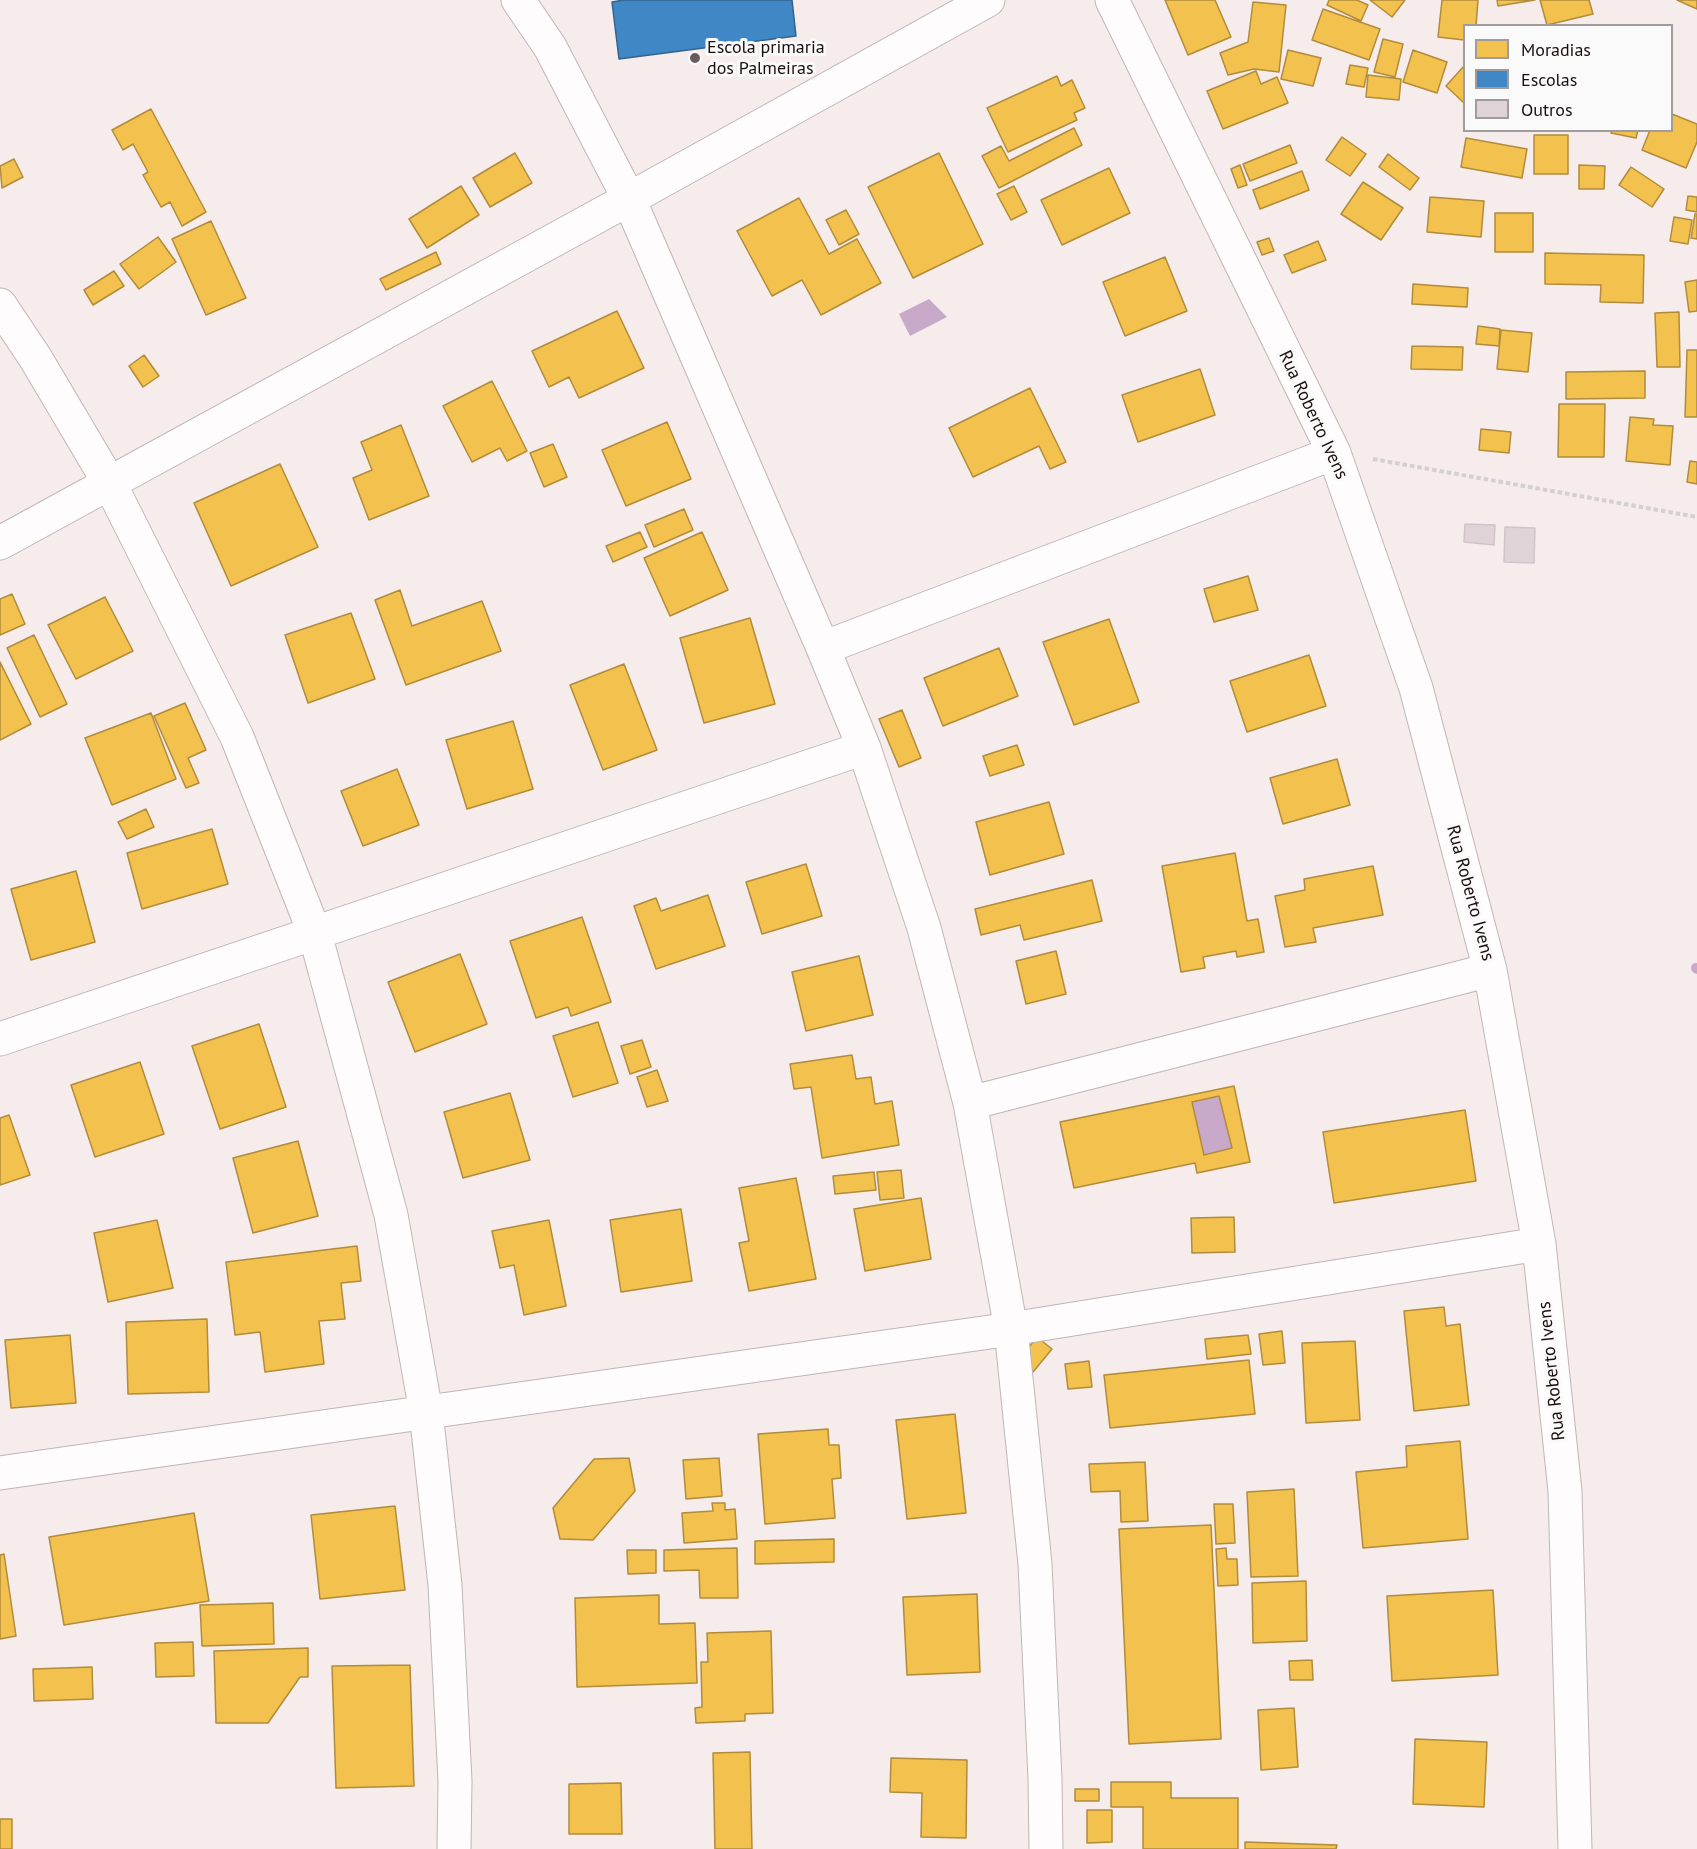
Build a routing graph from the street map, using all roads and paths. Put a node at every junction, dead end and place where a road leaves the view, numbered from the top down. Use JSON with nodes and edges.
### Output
{"nodes":[{"id":1,"x":518,"y":0,"type":"edge"},
{"id":2,"x":988,"y":0,"type":"edge"},
{"id":3,"x":1112,"y":0,"type":"edge"},
{"id":4,"x":629,"y":199,"type":"junction"},
{"id":5,"x":0,"y":305,"type":"edge"},
{"id":6,"x":1334,"y":453,"type":"junction"},
{"id":7,"x":110,"y":484,"type":"junction"},
{"id":8,"x":1697,"y":517,"type":"edge"},
{"id":9,"x":0,"y":543,"type":"edge"},
{"id":10,"x":823,"y":648,"type":"junction"},
{"id":11,"x":864,"y":748,"type":"junction"},
{"id":12,"x":315,"y":934,"type":"junction"},
{"id":13,"x":1490,"y":970,"type":"junction"},
{"id":14,"x":0,"y":1039,"type":"edge"},
{"id":15,"x":970,"y":1103,"type":"junction"},
{"id":16,"x":1539,"y":1244,"type":"junction"},
{"id":17,"x":1011,"y":1329,"type":"junction"},
{"id":18,"x":426,"y":1412,"type":"junction"},
{"id":19,"x":0,"y":1473,"type":"edge"},
{"id":20,"x":454,"y":1849,"type":"edge"},
{"id":21,"x":1046,"y":1849,"type":"edge"},
{"id":22,"x":1575,"y":1849,"type":"edge"}],
"edges":[{"from":1,"to":4,"type":"street"},
{"from":2,"to":4,"type":"street"},
{"from":3,"to":6,"type":"street","name":"Rua Roberto Ivens"},
{"from":4,"to":7,"type":"street"},
{"from":4,"to":10,"type":"street"},
{"from":5,"to":7,"type":"street"},
{"from":6,"to":8,"type":"path"},
{"from":6,"to":10,"type":"street"},
{"from":6,"to":13,"type":"street","name":"Rua Roberto Ivens"},
{"from":7,"to":9,"type":"street"},
{"from":7,"to":12,"type":"street"},
{"from":10,"to":11,"type":"street"},
{"from":11,"to":12,"type":"street"},
{"from":11,"to":15,"type":"street"},
{"from":12,"to":14,"type":"street"},
{"from":12,"to":18,"type":"street"},
{"from":13,"to":15,"type":"street"},
{"from":13,"to":16,"type":"street","name":"Rua Roberto Ivens"},
{"from":15,"to":17,"type":"street"},
{"from":16,"to":17,"type":"street"},
{"from":16,"to":22,"type":"street","name":"Rua Roberto Ivens"},
{"from":17,"to":18,"type":"street"},
{"from":17,"to":21,"type":"street"},
{"from":18,"to":19,"type":"street"},
{"from":18,"to":20,"type":"street"}]}
